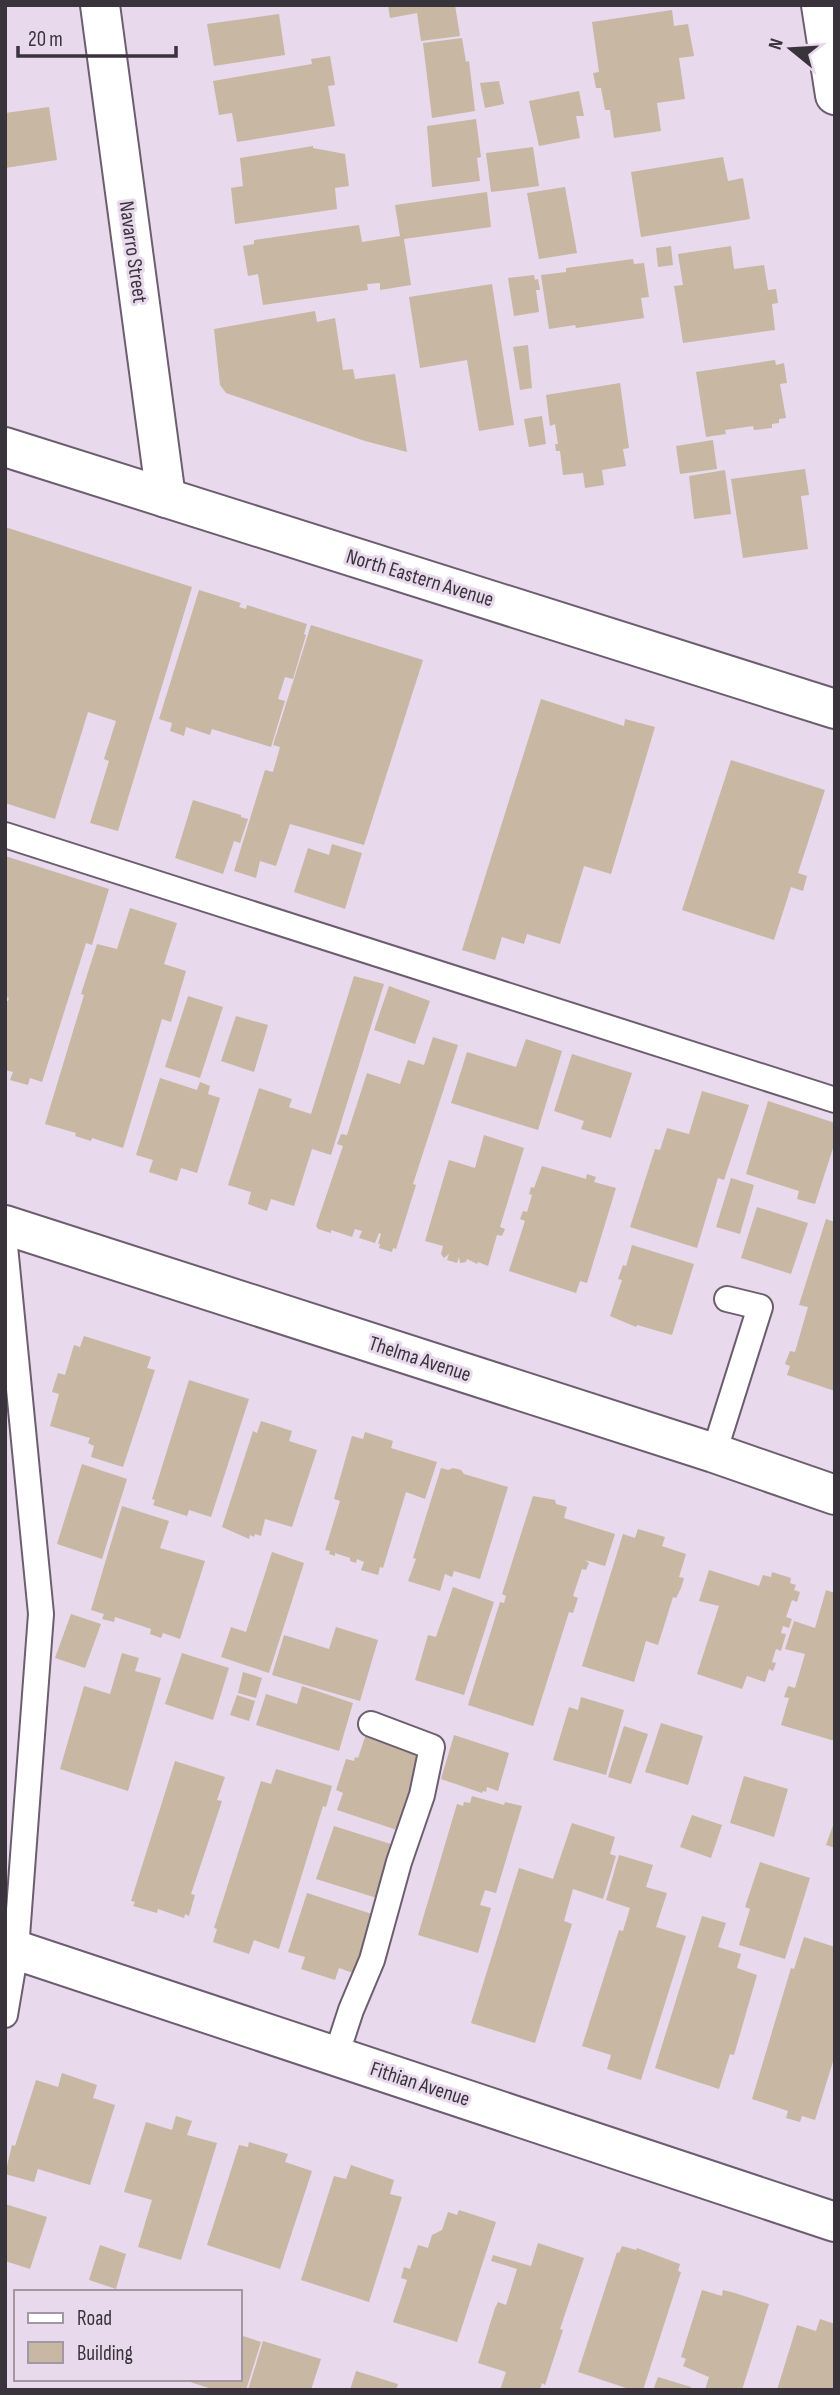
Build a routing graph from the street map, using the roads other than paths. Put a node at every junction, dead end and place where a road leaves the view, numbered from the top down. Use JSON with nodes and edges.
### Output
{"nodes":[{"id":1,"x":100,"y":5,"type":"edge"},
{"id":2,"x":821,"y":5,"type":"edge"},
{"id":3,"x":835,"y":95,"type":"edge"},
{"id":4,"x":5,"y":447,"type":"edge"},
{"id":5,"x":166,"y":498,"type":"junction"},
{"id":6,"x":835,"y":709,"type":"edge"},
{"id":7,"x":5,"y":835,"type":"edge"},
{"id":8,"x":835,"y":1100,"type":"edge"},
{"id":9,"x":5,"y":1225,"type":"edge"},
{"id":10,"x":5,"y":1246,"type":"edge"},
{"id":11,"x":727,"y":1299,"type":"dead end"},
{"id":12,"x":714,"y":1453,"type":"junction"},
{"id":13,"x":835,"y":1495,"type":"edge"},
{"id":14,"x":371,"y":1724,"type":"dead end"},
{"id":15,"x":11,"y":1950,"type":"edge"},
{"id":16,"x":5,"y":2015,"type":"edge"},
{"id":17,"x":336,"y":2056,"type":"junction"},
{"id":18,"x":835,"y":2222,"type":"edge"}],
"edges":[{"from":1,"to":5,"type":"street","name":"Navarro Street"},
{"from":2,"to":3,"type":"street"},
{"from":4,"to":5,"type":"street","name":"North Eastern Avenue"},
{"from":5,"to":6,"type":"street","name":"North Eastern Avenue"},
{"from":7,"to":8,"type":"lane"},
{"from":9,"to":12,"type":"street","name":"Thelma Avenue"},
{"from":10,"to":15,"type":"lane"},
{"from":11,"to":12,"type":"lane"},
{"from":12,"to":13,"type":"street","name":"Thelma Avenue"},
{"from":14,"to":17,"type":"lane"},
{"from":15,"to":16,"type":"lane"},
{"from":15,"to":17,"type":"street","name":"Fithian Avenue"},
{"from":17,"to":18,"type":"street","name":"Fithian Avenue"}]}
